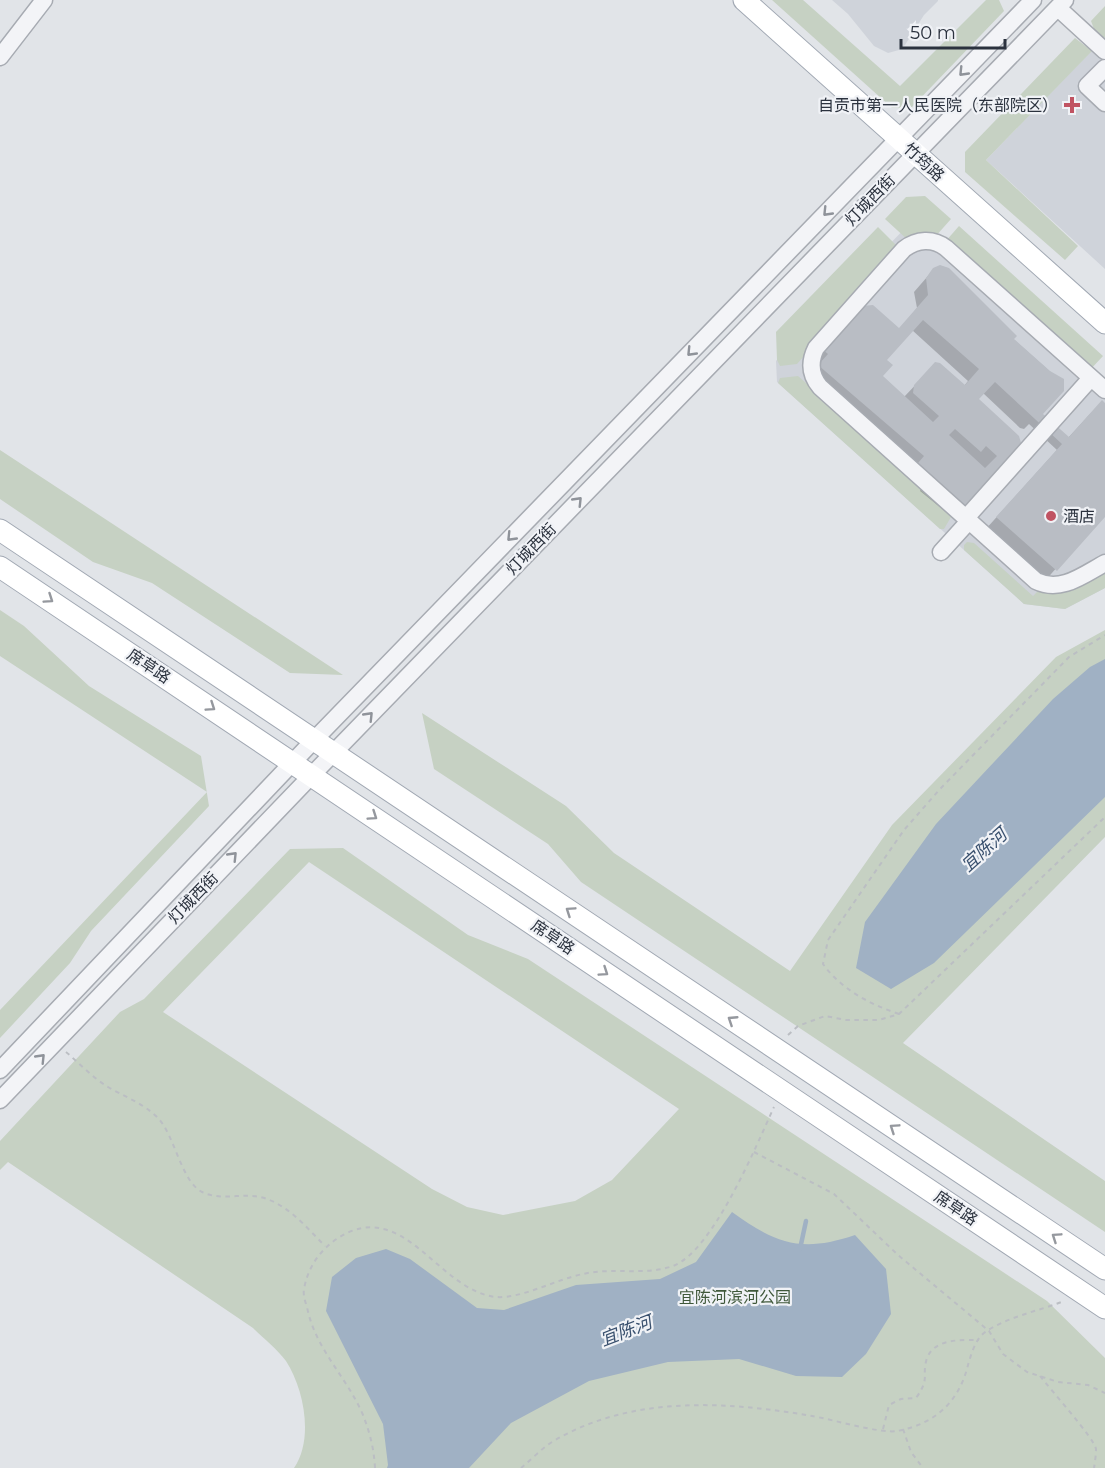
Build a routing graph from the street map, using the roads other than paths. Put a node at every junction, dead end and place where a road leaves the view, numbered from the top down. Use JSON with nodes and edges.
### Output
{"nodes":[{"id":1,"x":44,"y":0,"type":"edge"},
{"id":2,"x":744,"y":0,"type":"edge"},
{"id":3,"x":1033,"y":0,"type":"edge"},
{"id":4,"x":1062,"y":4,"type":"edge"},
{"id":5,"x":1105,"y":51,"type":"edge"},
{"id":6,"x":0,"y":57,"type":"edge"},
{"id":7,"x":1105,"y":68,"type":"edge"},
{"id":8,"x":1105,"y":103,"type":"edge"},
{"id":9,"x":898,"y":139,"type":"junction"},
{"id":10,"x":915,"y":154,"type":"junction"},
{"id":11,"x":1105,"y":323,"type":"edge"},
{"id":12,"x":1091,"y":378,"type":"junction"},
{"id":13,"x":1105,"y":390,"type":"edge"},
{"id":14,"x":968,"y":519,"type":"junction"},
{"id":15,"x":0,"y":530,"type":"edge"},
{"id":16,"x":941,"y":552,"type":"dead end"},
{"id":17,"x":1105,"y":563,"type":"edge"},
{"id":18,"x":0,"y":567,"type":"edge"},
{"id":19,"x":315,"y":739,"type":"junction"},
{"id":20,"x":334,"y":752,"type":"junction"},
{"id":21,"x":293,"y":762,"type":"junction"},
{"id":22,"x":312,"y":775,"type":"junction"},
{"id":23,"x":0,"y":1070,"type":"edge"},
{"id":24,"x":0,"y":1100,"type":"edge"},
{"id":25,"x":1105,"y":1269,"type":"edge"},
{"id":26,"x":1105,"y":1308,"type":"edge"}],
"edges":[{"from":1,"to":6,"type":"street"},
{"from":2,"to":9,"type":"main road","name":"竹筠路"},
{"from":3,"to":9,"type":"street","name":"灯城西街","one_way":true},
{"from":4,"to":5,"type":"street"},
{"from":4,"to":10,"type":"street","name":"灯城西街"},
{"from":7,"to":8,"type":"street"},
{"from":9,"to":10,"type":"main road","name":"竹筠路"},
{"from":9,"to":19,"type":"street","name":"灯城西街","one_way":true},
{"from":10,"to":11,"type":"main road","name":"竹筠路"},
{"from":20,"to":10,"type":"street","name":"灯城西街","one_way":true},
{"from":12,"to":13,"type":"street"},
{"from":12,"to":14,"type":"street"},
{"from":12,"to":14,"type":"street"},
{"from":14,"to":16,"type":"street"},
{"from":14,"to":17,"type":"street"},
{"from":15,"to":19,"type":"main road","name":"席草路"},
{"from":18,"to":21,"type":"main road","name":"席草路","one_way":true},
{"from":19,"to":20,"type":"main road","name":"席草路"},
{"from":19,"to":21,"type":"street","name":"灯城西街"},
{"from":20,"to":22,"type":"street","name":"灯城西街"},
{"from":25,"to":20,"type":"main road","name":"席草路","one_way":true},
{"from":21,"to":22,"type":"main road","name":"席草路"},
{"from":21,"to":23,"type":"street","name":"灯城西街"},
{"from":24,"to":22,"type":"street","name":"灯城西街","one_way":true},
{"from":22,"to":26,"type":"main road","name":"席草路","one_way":true}]}
